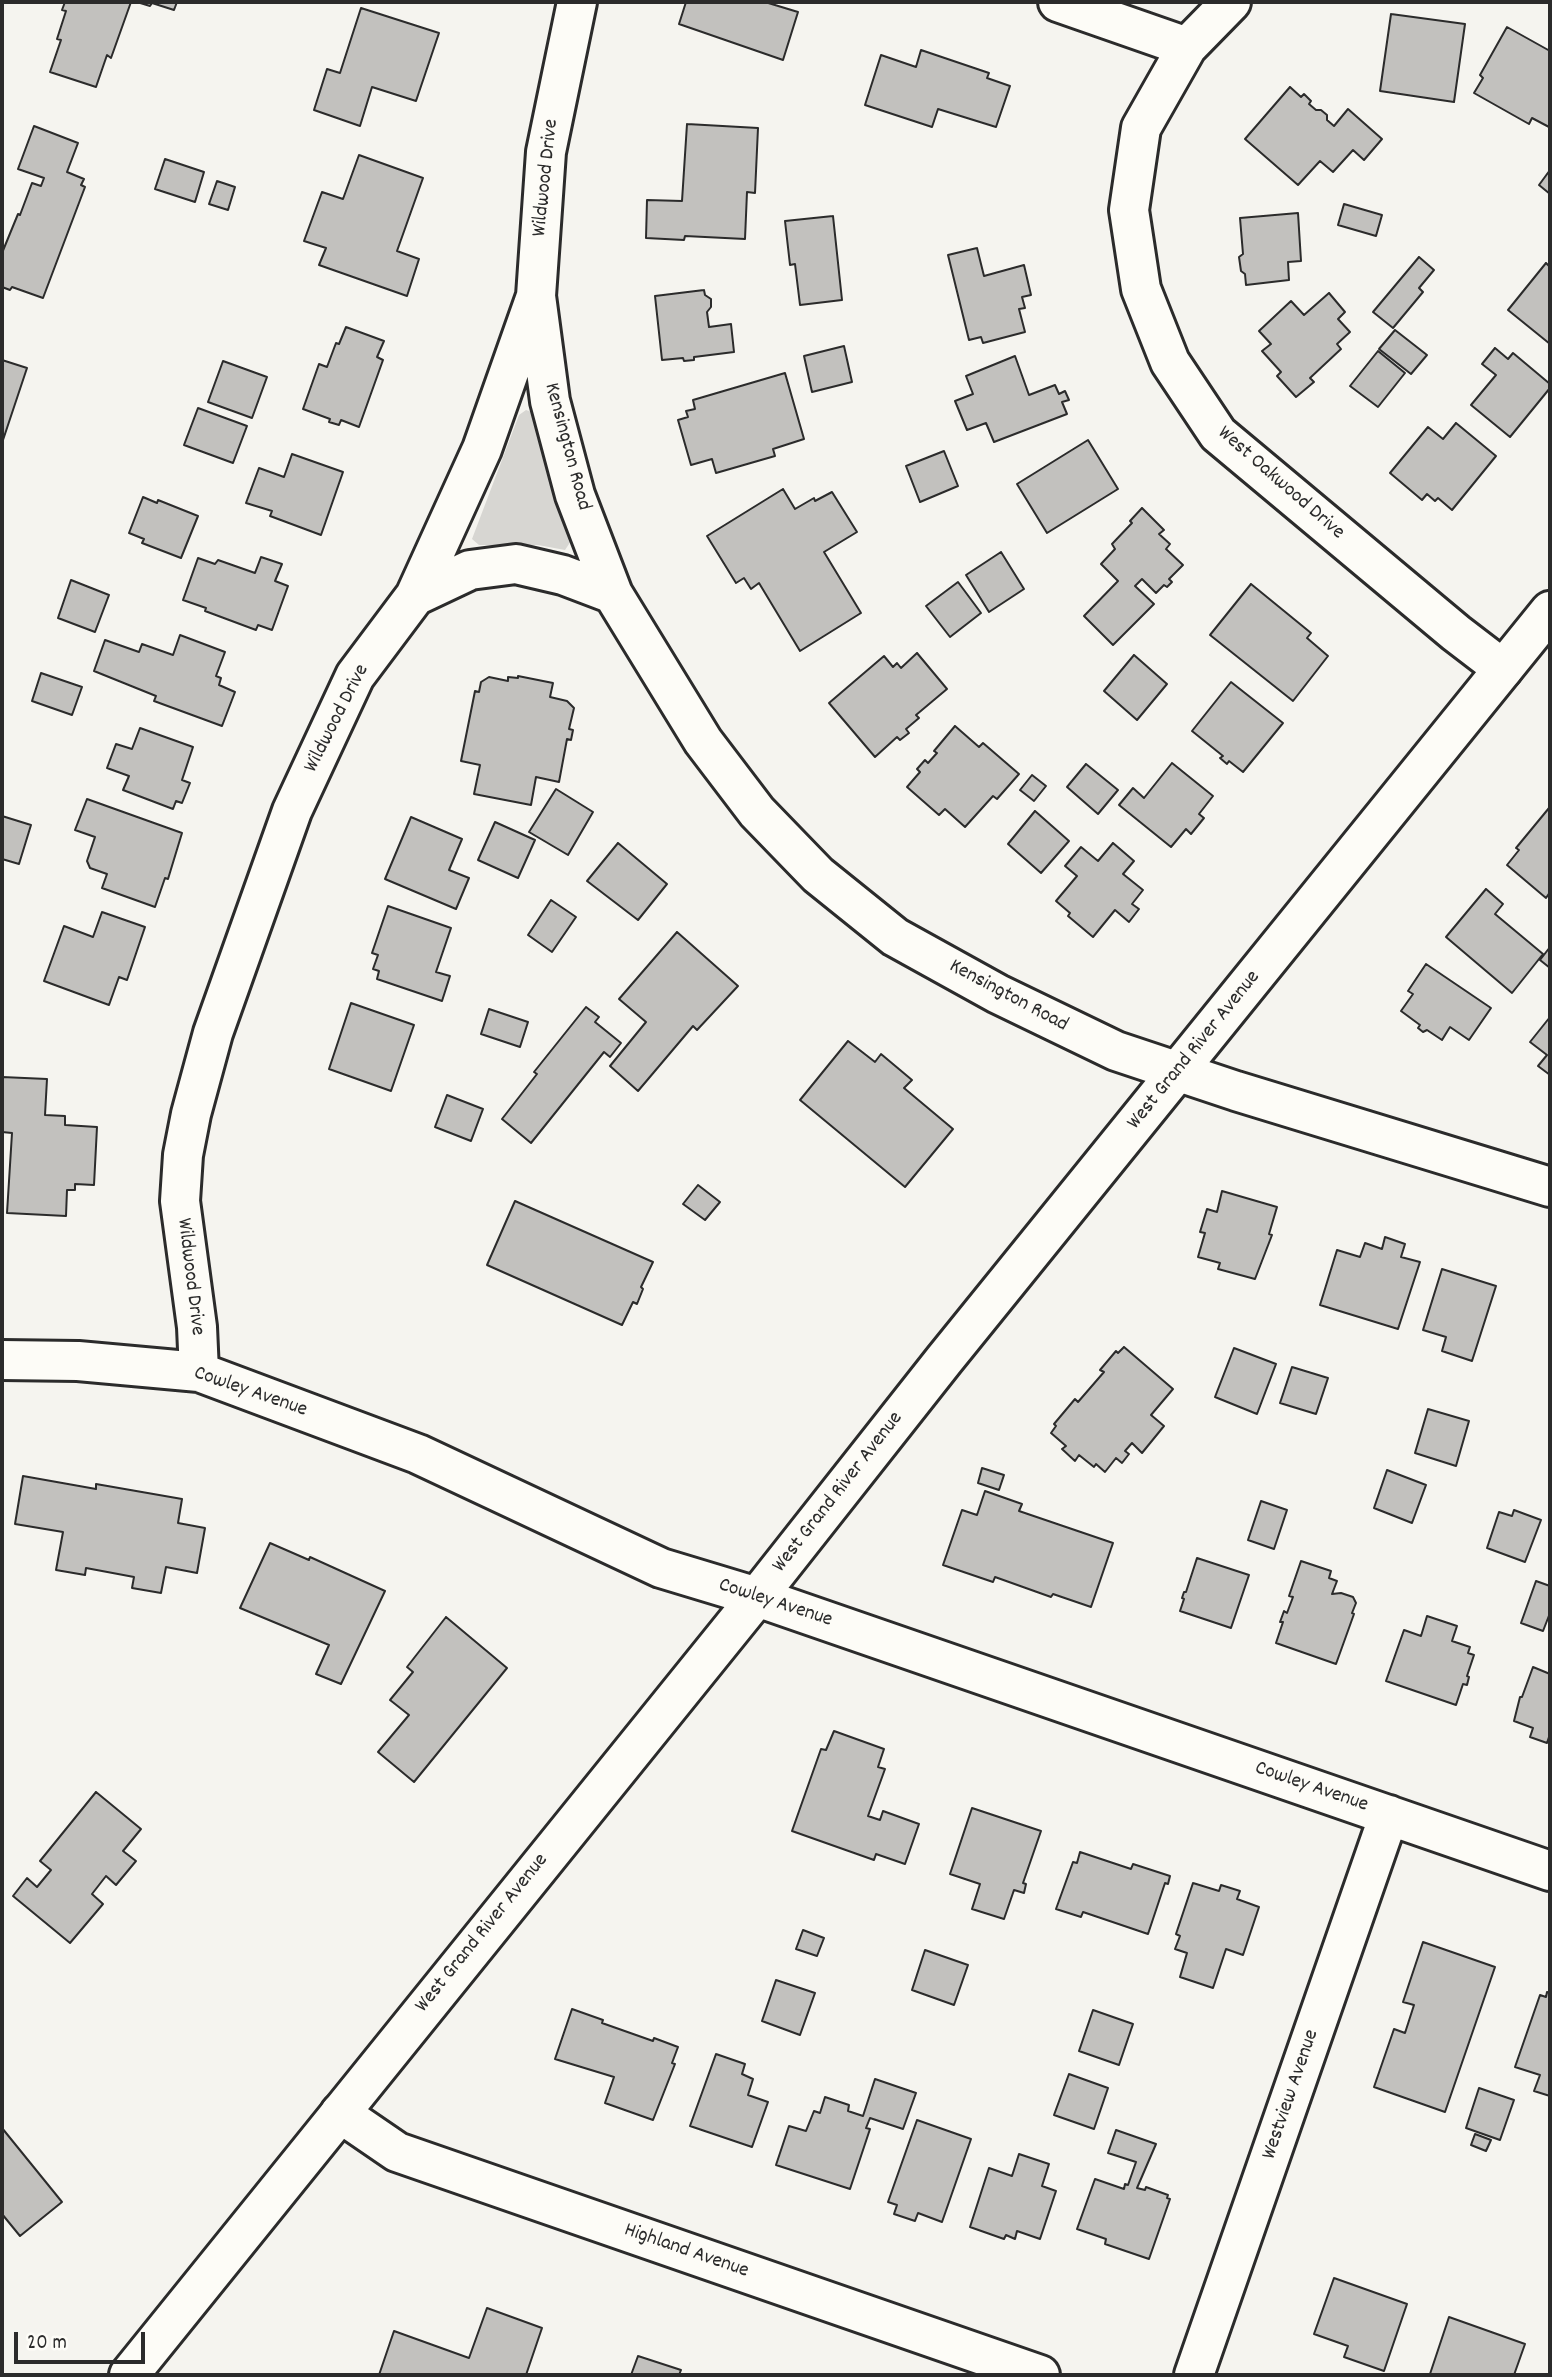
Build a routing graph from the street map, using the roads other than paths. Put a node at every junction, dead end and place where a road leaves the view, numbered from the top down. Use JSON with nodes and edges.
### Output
{"nodes":[{"id":1,"x":577,"y":2,"type":"edge"},
{"id":2,"x":1058,"y":2,"type":"edge"},
{"id":3,"x":1231,"y":2,"type":"edge"},
{"id":4,"x":1187,"y":47,"type":"junction"},
{"id":5,"x":536,"y":296,"type":"junction"},
{"id":6,"x":613,"y":594,"type":"junction"},
{"id":7,"x":415,"y":596,"type":"junction"},
{"id":8,"x":1550,"y":611,"type":"edge"},
{"id":9,"x":1503,"y":669,"type":"junction"},
{"id":10,"x":1178,"y":1072,"type":"junction"},
{"id":11,"x":1550,"y":1186,"type":"edge"},
{"id":12,"x":2,"y":1360,"type":"edge"},
{"id":13,"x":199,"y":1372,"type":"junction"},
{"id":14,"x":757,"y":1597,"type":"junction"},
{"id":15,"x":1389,"y":1815,"type":"junction"},
{"id":16,"x":1550,"y":1871,"type":"edge"},
{"id":17,"x":340,"y":2113,"type":"junction"},
{"id":18,"x":129,"y":2375,"type":"edge"},
{"id":19,"x":1040,"y":2375,"type":"edge"},
{"id":20,"x":1194,"y":2375,"type":"edge"}],
"edges":[{"from":1,"to":5,"type":"street","name":"Wildwood Drive"},
{"from":2,"to":4,"type":"street"},
{"from":3,"to":4,"type":"street","name":"West Oakwood Drive"},
{"from":4,"to":9,"type":"street","name":"West Oakwood Drive"},
{"from":5,"to":6,"type":"street","name":"Kensington Road"},
{"from":5,"to":7,"type":"street","name":"Wildwood Drive"},
{"from":6,"to":7,"type":"street"},
{"from":6,"to":10,"type":"street","name":"Kensington Road"},
{"from":7,"to":13,"type":"street","name":"Wildwood Drive"},
{"from":8,"to":9,"type":"street","name":"West Grand River Avenue"},
{"from":9,"to":10,"type":"street","name":"West Grand River Avenue"},
{"from":10,"to":11,"type":"street","name":"Kensington Road"},
{"from":10,"to":14,"type":"street","name":"West Grand River Avenue"},
{"from":12,"to":13,"type":"street","name":"Cowley Avenue"},
{"from":13,"to":14,"type":"street","name":"Cowley Avenue"},
{"from":14,"to":15,"type":"street","name":"Cowley Avenue"},
{"from":14,"to":17,"type":"street","name":"West Grand River Avenue"},
{"from":15,"to":16,"type":"street","name":"Cowley Avenue"},
{"from":15,"to":20,"type":"street","name":"Westview Avenue"},
{"from":17,"to":18,"type":"street","name":"West Grand River Avenue"},
{"from":17,"to":19,"type":"street","name":"Highland Avenue"}]}
